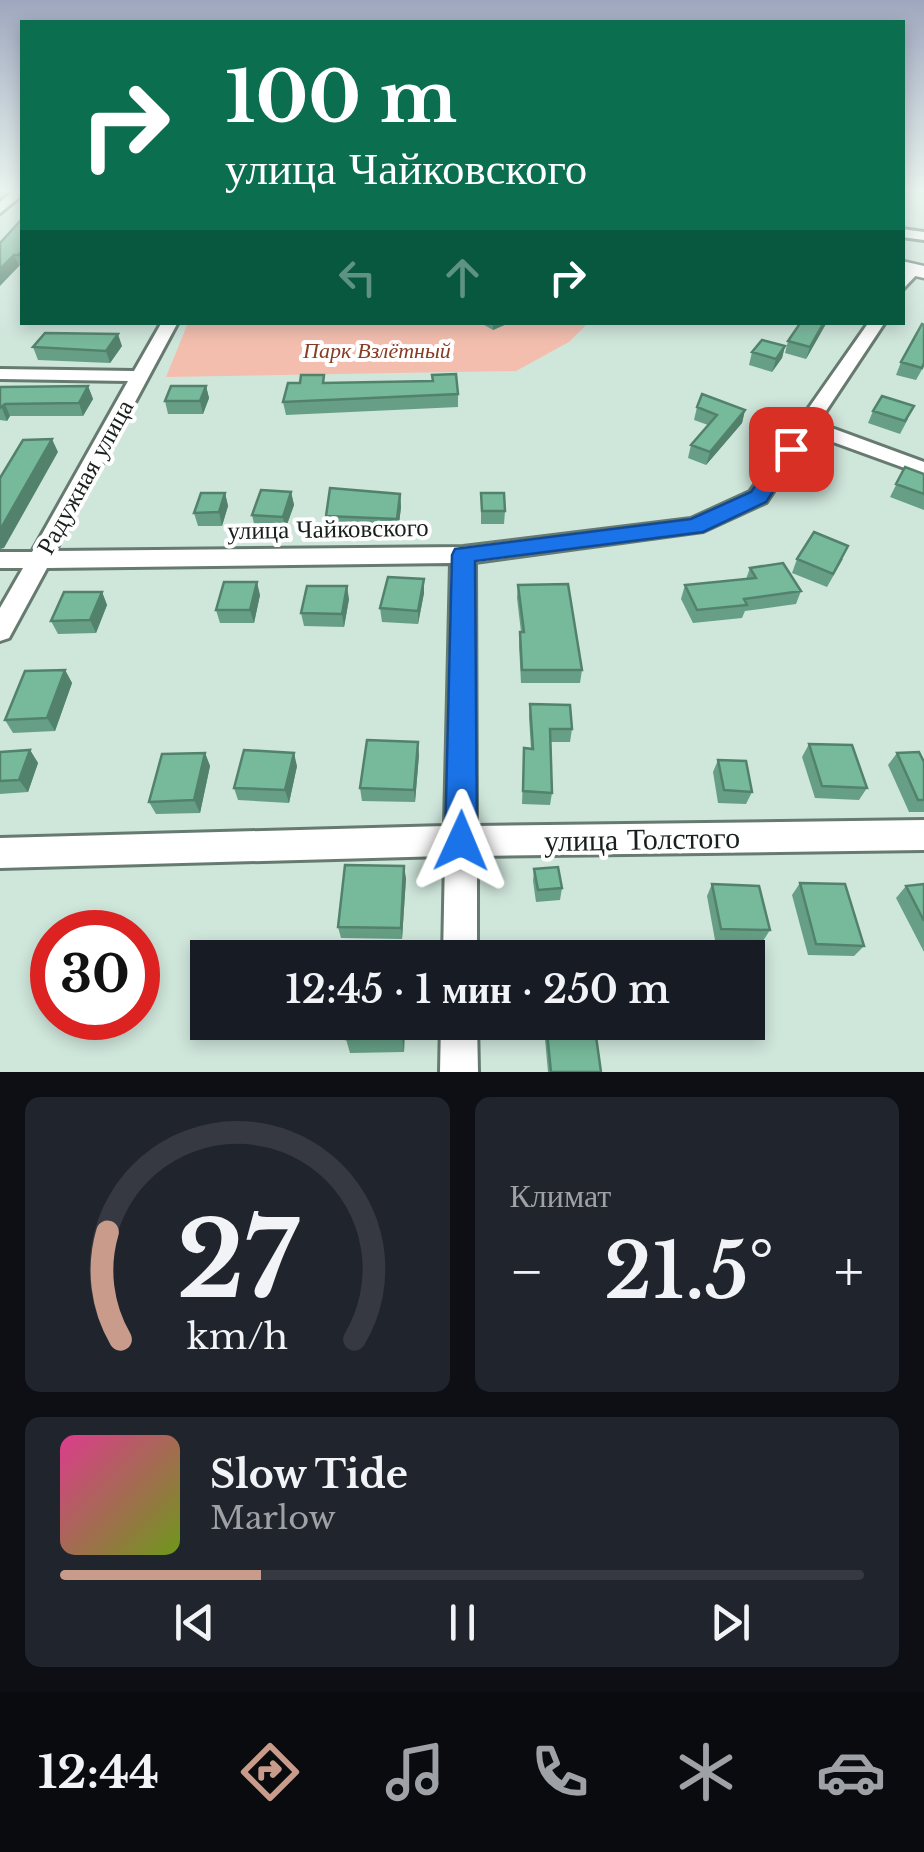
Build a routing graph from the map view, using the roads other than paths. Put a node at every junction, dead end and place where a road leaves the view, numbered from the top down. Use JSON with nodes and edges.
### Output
{"nodes":[{"id":1,"x":168,"y":325,"type":"edge"},
{"id":2,"x":876,"y":325,"type":"edge"},
{"id":3,"x":0,"y":374,"type":"edge"},
{"id":4,"x":141,"y":376,"type":"junction"},
{"id":5,"x":807,"y":426,"type":"junction"},
{"id":6,"x":924,"y":469,"type":"edge"},
{"id":7,"x":463,"y":555,"type":"junction"},
{"id":8,"x":0,"y":560,"type":"edge"},
{"id":9,"x":38,"y":560,"type":"junction"},
{"id":10,"x":0,"y":631,"type":"edge"},
{"id":11,"x":924,"y":835,"type":"edge"},
{"id":12,"x":461,"y":841,"type":"junction"},
{"id":13,"x":0,"y":854,"type":"edge"},
{"id":14,"x":460,"y":940,"type":"edge"},
{"id":15,"x":459,"y":1040,"type":"edge"},
{"id":16,"x":459,"y":1072,"type":"edge"}],
"edges":[{"from":1,"to":4,"type":"street","name":"Радужная улица"},
{"from":2,"to":5,"type":"street","name":"улица Чайковского"},
{"from":3,"to":4,"type":"street"},
{"from":4,"to":9,"type":"street","name":"Радужная улица"},
{"from":5,"to":6,"type":"street"},
{"from":5,"to":7,"type":"street","name":"улица Чайковского"},
{"from":7,"to":9,"type":"street","name":"улица Чайковского"},
{"from":7,"to":12,"type":"street"},
{"from":8,"to":9,"type":"street","name":"улица Чайковского"},
{"from":9,"to":10,"type":"street","name":"Радужная улица"},
{"from":11,"to":12,"type":"street","name":"улица Толстого"},
{"from":12,"to":13,"type":"street","name":"улица Толстого"},
{"from":12,"to":14,"type":"street"},
{"from":15,"to":16,"type":"street"}]}
